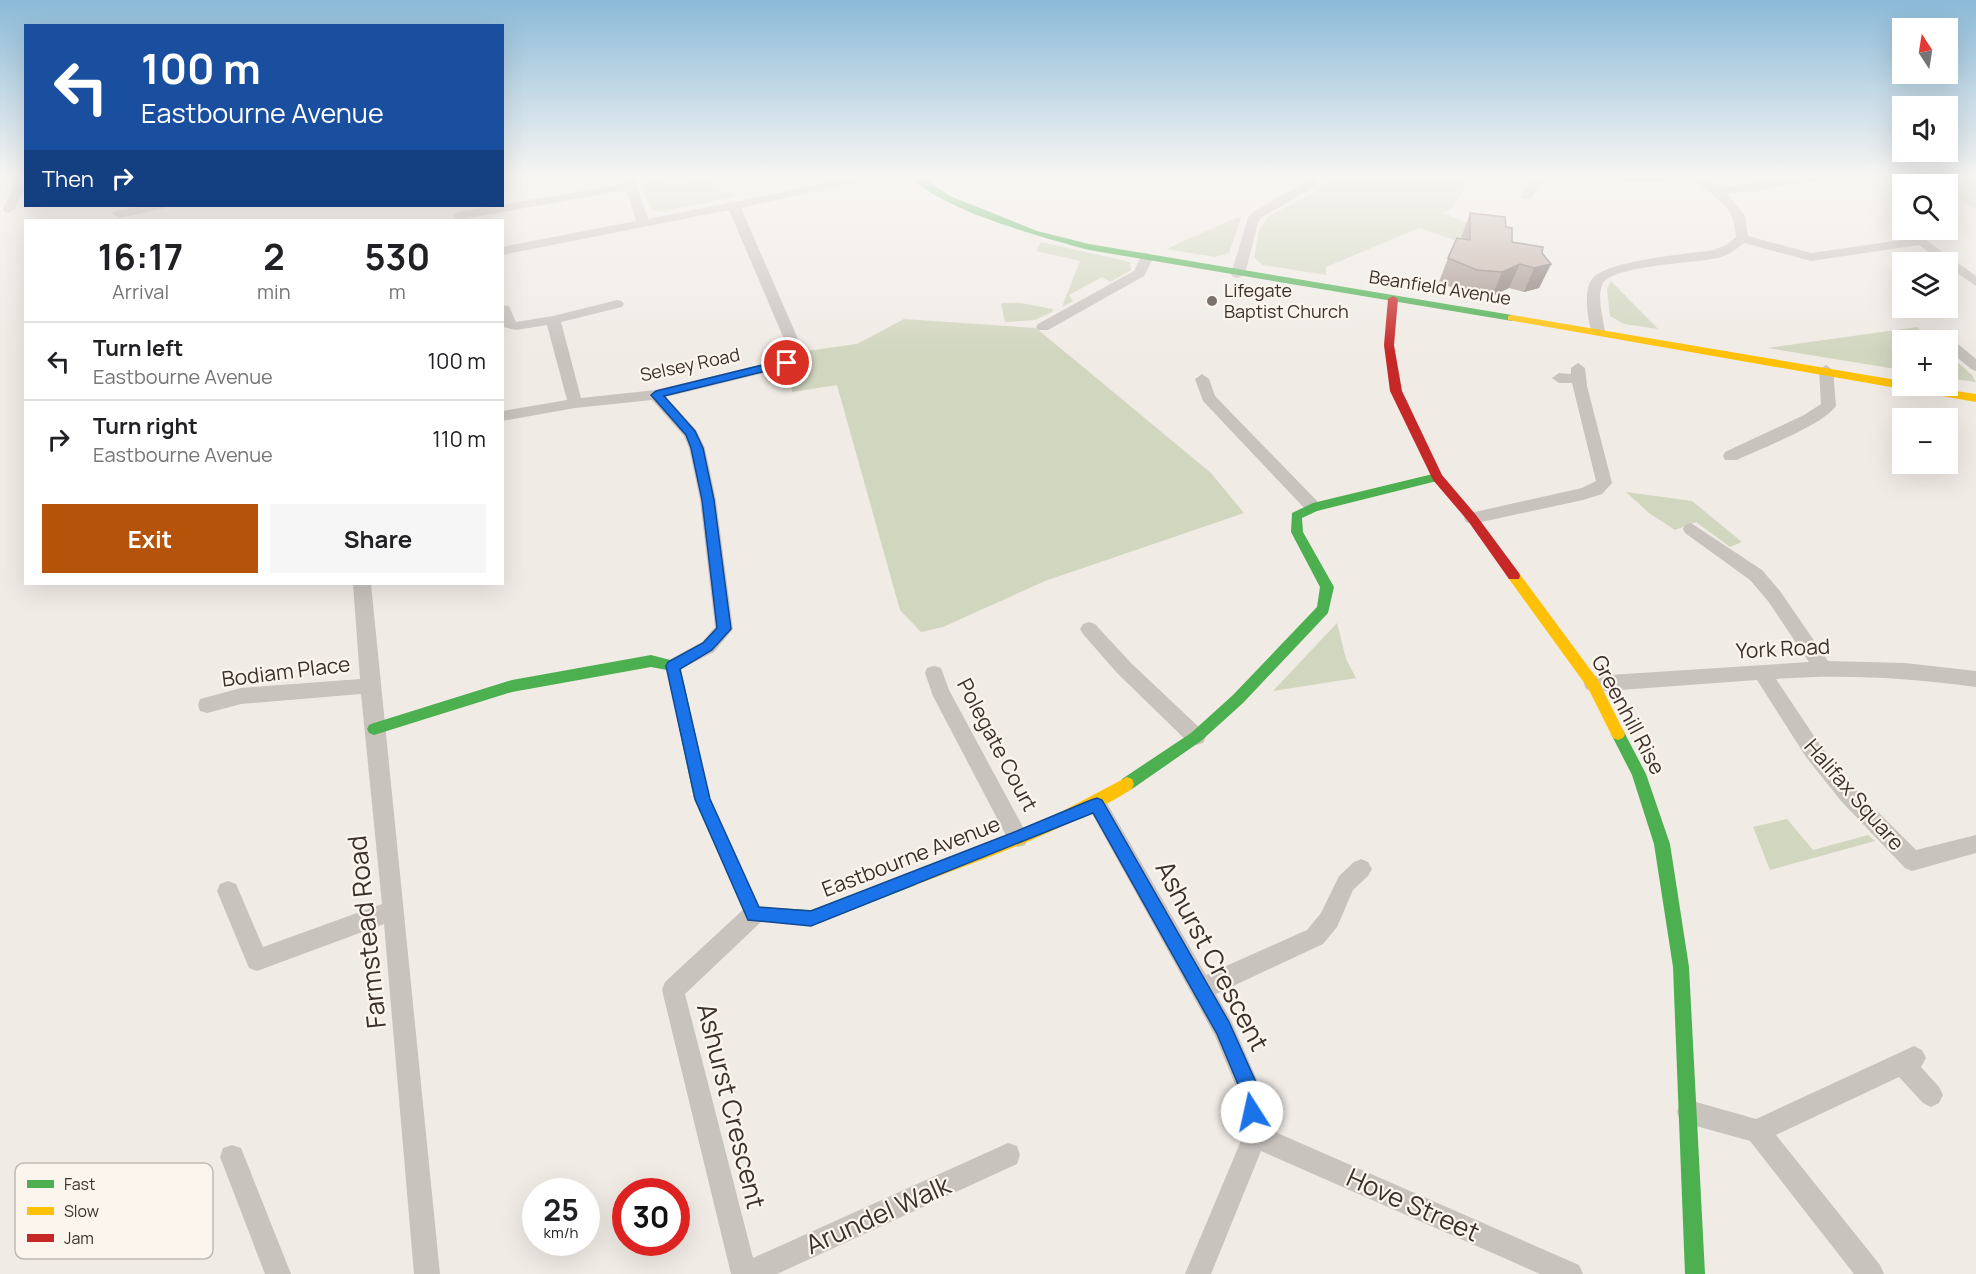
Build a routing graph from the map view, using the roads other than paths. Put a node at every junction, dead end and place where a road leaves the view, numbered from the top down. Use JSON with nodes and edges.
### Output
{"nodes":[{"id":1,"x":588,"y":234,"type":"edge"},
{"id":2,"x":746,"y":234,"type":"edge"},
{"id":3,"x":1040,"y":234,"type":"edge"},
{"id":4,"x":1248,"y":234,"type":"edge"},
{"id":5,"x":1742,"y":234,"type":"edge"},
{"id":6,"x":1742,"y":238,"type":"junction"},
{"id":7,"x":1929,"y":240,"type":"edge"},
{"id":8,"x":1922,"y":241,"type":"junction"},
{"id":9,"x":504,"y":251,"type":"edge"},
{"id":10,"x":1147,"y":257,"type":"junction"},
{"id":11,"x":1238,"y":273,"type":"junction"},
{"id":12,"x":1976,"y":282,"type":"edge"},
{"id":13,"x":1393,"y":299,"type":"junction"},
{"id":14,"x":617,"y":304,"type":"dead end"},
{"id":15,"x":504,"y":309,"type":"dead end"},
{"id":16,"x":1057,"y":318,"type":"junction"},
{"id":17,"x":553,"y":320,"type":"junction"},
{"id":18,"x":1043,"y":327,"type":"dead end"},
{"id":19,"x":1069,"y":328,"type":"dead end"},
{"id":20,"x":1598,"y":331,"type":"junction"},
{"id":21,"x":1958,"y":351,"type":"edge"},
{"id":22,"x":1976,"y":366,"type":"edge"},
{"id":23,"x":1826,"y":370,"type":"junction"},
{"id":24,"x":1559,"y":378,"type":"dead end"},
{"id":25,"x":1202,"y":379,"type":"dead end"},
{"id":26,"x":1892,"y":383,"type":"edge"},
{"id":27,"x":656,"y":395,"type":"junction"},
{"id":28,"x":1958,"y":395,"type":"edge"},
{"id":29,"x":1976,"y":398,"type":"edge"},
{"id":30,"x":575,"y":403,"type":"junction"},
{"id":31,"x":504,"y":416,"type":"edge"},
{"id":32,"x":1731,"y":456,"type":"dead end"},
{"id":33,"x":1437,"y":477,"type":"junction"},
{"id":34,"x":1313,"y":507,"type":"junction"},
{"id":35,"x":1472,"y":518,"type":"junction"},
{"id":36,"x":1691,"y":529,"type":"dead end"},
{"id":37,"x":362,"y":585,"type":"edge"},
{"id":38,"x":1089,"y":629,"type":"dead end"},
{"id":39,"x":673,"y":666,"type":"junction"},
{"id":40,"x":1823,"y":668,"type":"junction"},
{"id":41,"x":1762,"y":672,"type":"junction"},
{"id":42,"x":934,"y":673,"type":"dead end"},
{"id":43,"x":1976,"y":679,"type":"edge"},
{"id":44,"x":1593,"y":684,"type":"junction"},
{"id":45,"x":370,"y":686,"type":"junction"},
{"id":46,"x":207,"y":705,"type":"dead end"},
{"id":47,"x":374,"y":729,"type":"junction"},
{"id":48,"x":1196,"y":737,"type":"junction"},
{"id":49,"x":1097,"y":804,"type":"junction"},
{"id":50,"x":1018,"y":838,"type":"junction"},
{"id":51,"x":1976,"y":844,"type":"edge"},
{"id":52,"x":1361,"y":869,"type":"dead end"},
{"id":53,"x":228,"y":891,"type":"dead end"},
{"id":54,"x":394,"y":910,"type":"junction"},
{"id":55,"x":754,"y":915,"type":"junction"},
{"id":56,"x":1201,"y":988,"type":"junction"},
{"id":57,"x":1931,"y":1095,"type":"dead end"},
{"id":58,"x":1689,"y":1112,"type":"junction"},
{"id":59,"x":1756,"y":1131,"type":"junction"},
{"id":60,"x":1255,"y":1136,"type":"junction"},
{"id":61,"x":1008,"y":1155,"type":"dead end"},
{"id":62,"x":231,"y":1158,"type":"dead end"},
{"id":63,"x":278,"y":1274,"type":"edge"},
{"id":64,"x":427,"y":1274,"type":"edge"},
{"id":65,"x":745,"y":1274,"type":"edge"},
{"id":66,"x":1198,"y":1274,"type":"edge"},
{"id":67,"x":1570,"y":1274,"type":"edge"},
{"id":68,"x":1695,"y":1274,"type":"edge"},
{"id":69,"x":1871,"y":1274,"type":"edge"}],
"edges":[{"from":1,"to":9,"type":"street"},
{"from":2,"to":27,"type":"street","name":"Selsey Road"},
{"from":3,"to":10,"type":"street","name":"Beanfield Avenue"},
{"from":4,"to":11,"type":"street"},
{"from":5,"to":6,"type":"street"},
{"from":6,"to":8,"type":"street"},
{"from":6,"to":20,"type":"street"},
{"from":7,"to":8,"type":"street"},
{"from":8,"to":12,"type":"street"},
{"from":10,"to":11,"type":"street","name":"Beanfield Avenue"},
{"from":10,"to":16,"type":"street"},
{"from":11,"to":13,"type":"street","name":"Beanfield Avenue"},
{"from":13,"to":20,"type":"street","name":"Beanfield Avenue"},
{"from":13,"to":33,"type":"street","name":"Greenhill Rise"},
{"from":14,"to":17,"type":"street"},
{"from":15,"to":17,"type":"street"},
{"from":16,"to":18,"type":"street"},
{"from":16,"to":19,"type":"street"},
{"from":17,"to":30,"type":"street"},
{"from":20,"to":23,"type":"street","name":"Beanfield Avenue"},
{"from":21,"to":22,"type":"street"},
{"from":23,"to":26,"type":"street","name":"Beanfield Avenue"},
{"from":23,"to":32,"type":"street"},
{"from":24,"to":35,"type":"street"},
{"from":25,"to":34,"type":"street"},
{"from":27,"to":30,"type":"street","name":"Selsey Road"},
{"from":27,"to":39,"type":"street"},
{"from":28,"to":29,"type":"street","name":"Beanfield Avenue"},
{"from":30,"to":31,"type":"street","name":"Selsey Road"},
{"from":33,"to":34,"type":"street"},
{"from":33,"to":35,"type":"street","name":"Greenhill Rise"},
{"from":34,"to":48,"type":"street","name":"Eastbourne Avenue"},
{"from":35,"to":44,"type":"street","name":"Greenhill Rise"},
{"from":36,"to":40,"type":"street"},
{"from":37,"to":45,"type":"street","name":"Farmstead Road"},
{"from":38,"to":48,"type":"street"},
{"from":39,"to":47,"type":"street"},
{"from":39,"to":55,"type":"street"},
{"from":40,"to":41,"type":"street","name":"York Road"},
{"from":40,"to":43,"type":"street","name":"York Road"},
{"from":41,"to":44,"type":"street","name":"York Road"},
{"from":41,"to":51,"type":"street","name":"Halifax Square"},
{"from":42,"to":50,"type":"street","name":"Polegate Court"},
{"from":44,"to":58,"type":"street","name":"Greenhill Rise"},
{"from":45,"to":46,"type":"street","name":"Bodiam Place"},
{"from":45,"to":47,"type":"street","name":"Farmstead Road"},
{"from":47,"to":54,"type":"street","name":"Farmstead Road"},
{"from":48,"to":49,"type":"street","name":"Eastbourne Avenue"},
{"from":49,"to":50,"type":"street","name":"Eastbourne Avenue"},
{"from":49,"to":56,"type":"street","name":"Ashurst Crescent"},
{"from":50,"to":55,"type":"street","name":"Eastbourne Avenue"},
{"from":52,"to":56,"type":"street"},
{"from":53,"to":54,"type":"street"},
{"from":54,"to":64,"type":"street","name":"Farmstead Road"},
{"from":55,"to":65,"type":"street","name":"Ashurst Crescent"},
{"from":56,"to":60,"type":"street","name":"Ashurst Crescent"},
{"from":57,"to":59,"type":"street"},
{"from":58,"to":59,"type":"street"},
{"from":58,"to":68,"type":"street","name":"Greenhill Rise"},
{"from":59,"to":69,"type":"street"},
{"from":60,"to":66,"type":"street","name":"Ashurst Crescent"},
{"from":60,"to":67,"type":"street","name":"Hove Street"},
{"from":61,"to":65,"type":"street","name":"Arundel Walk"},
{"from":62,"to":63,"type":"street"}]}
